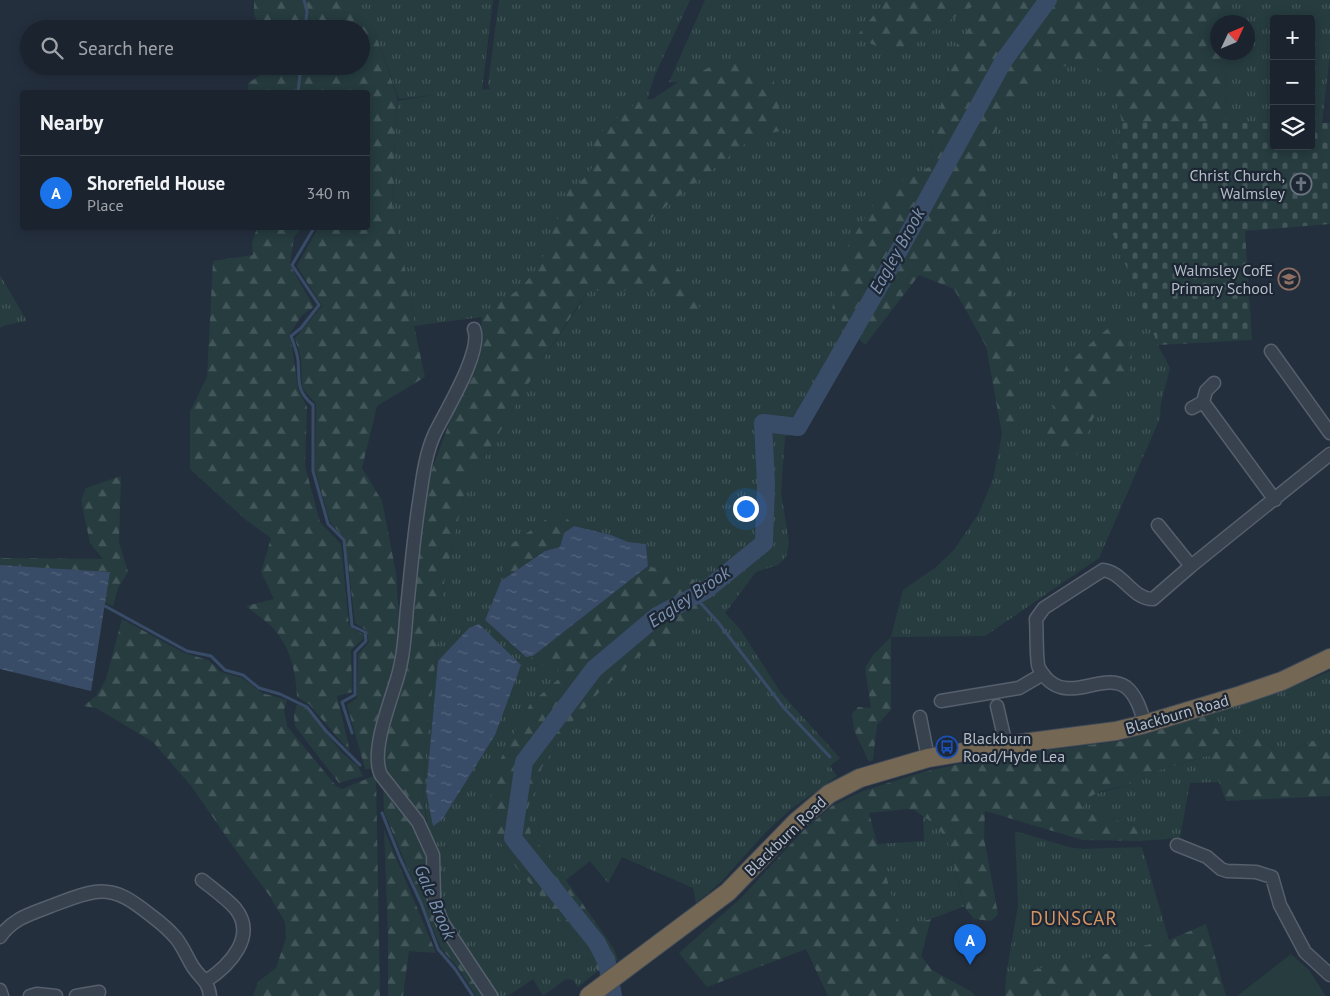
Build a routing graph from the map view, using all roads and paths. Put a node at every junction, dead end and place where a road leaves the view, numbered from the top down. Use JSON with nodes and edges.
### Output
{"nodes":[{"id":1,"x":474,"y":329,"type":"dead end"},
{"id":2,"x":1278,"y":355,"type":"dead end"},
{"id":3,"x":1214,"y":383,"type":"dead end"},
{"id":4,"x":1330,"y":433,"type":"edge"},
{"id":5,"x":1330,"y":454,"type":"edge"},
{"id":6,"x":1275,"y":500,"type":"junction"},
{"id":7,"x":1159,"y":530,"type":"dead end"},
{"id":8,"x":1190,"y":566,"type":"junction"},
{"id":9,"x":1330,"y":658,"type":"edge"},
{"id":10,"x":1043,"y":674,"type":"junction"},
{"id":11,"x":941,"y":702,"type":"dead end"},
{"id":12,"x":997,"y":706,"type":"dead end"},
{"id":13,"x":920,"y":717,"type":"dead end"},
{"id":14,"x":1145,"y":724,"type":"junction"},
{"id":15,"x":1006,"y":745,"type":"junction"},
{"id":16,"x":928,"y":758,"type":"junction"},
{"id":17,"x":1177,"y":845,"type":"dead end"},
{"id":18,"x":202,"y":880,"type":"dead end"},
{"id":19,"x":0,"y":937,"type":"edge"},
{"id":20,"x":1330,"y":975,"type":"edge"},
{"id":21,"x":206,"y":981,"type":"junction"},
{"id":22,"x":0,"y":990,"type":"edge"},
{"id":23,"x":82,"y":992,"type":"edge"},
{"id":24,"x":99,"y":992,"type":"dead end"},
{"id":25,"x":2,"y":996,"type":"edge"},
{"id":26,"x":30,"y":996,"type":"edge"},
{"id":27,"x":56,"y":996,"type":"edge"},
{"id":28,"x":210,"y":996,"type":"edge"},
{"id":29,"x":492,"y":996,"type":"edge"},
{"id":30,"x":589,"y":996,"type":"edge"}],
"edges":[{"from":1,"to":29,"type":"street"},
{"from":2,"to":4,"type":"street"},
{"from":3,"to":6,"type":"street"},
{"from":5,"to":6,"type":"street"},
{"from":6,"to":8,"type":"street"},
{"from":7,"to":8,"type":"street"},
{"from":8,"to":10,"type":"street"},
{"from":9,"to":14,"type":"highway","name":"Blackburn Road"},
{"from":10,"to":11,"type":"street"},
{"from":10,"to":14,"type":"street"},
{"from":12,"to":15,"type":"street"},
{"from":13,"to":16,"type":"street"},
{"from":14,"to":15,"type":"highway","name":"Blackburn Road"},
{"from":15,"to":16,"type":"highway","name":"Blackburn Road"},
{"from":16,"to":30,"type":"highway","name":"Blackburn Road"},
{"from":17,"to":20,"type":"street"},
{"from":18,"to":21,"type":"street"},
{"from":19,"to":21,"type":"street"},
{"from":21,"to":28,"type":"street"},
{"from":22,"to":25,"type":"street"},
{"from":23,"to":24,"type":"street"},
{"from":26,"to":27,"type":"street"}]}
